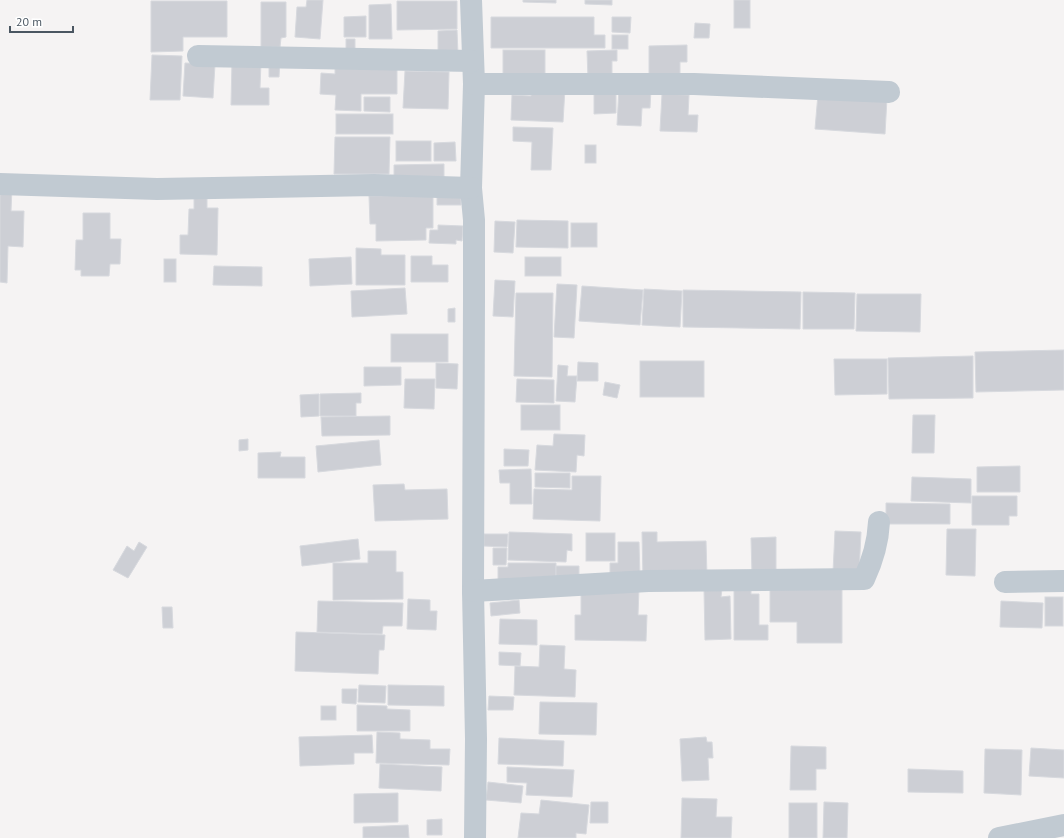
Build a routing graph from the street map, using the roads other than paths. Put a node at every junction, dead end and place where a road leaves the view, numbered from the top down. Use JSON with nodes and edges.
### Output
{"nodes":[{"id":1,"x":472,"y":0,"type":"edge"},
{"id":2,"x":198,"y":56,"type":"dead end"},
{"id":3,"x":472,"y":61,"type":"junction"},
{"id":4,"x":474,"y":84,"type":"junction"},
{"id":5,"x":889,"y":92,"type":"dead end"},
{"id":6,"x":0,"y":184,"type":"edge"},
{"id":7,"x":471,"y":188,"type":"junction"},
{"id":8,"x":879,"y":522,"type":"dead end"},
{"id":9,"x":1064,"y":581,"type":"edge"},
{"id":10,"x":1005,"y":582,"type":"dead end"},
{"id":11,"x":473,"y":591,"type":"junction"},
{"id":12,"x":1064,"y":825,"type":"edge"},
{"id":13,"x":475,"y":838,"type":"edge"},
{"id":14,"x":999,"y":838,"type":"edge"}],
"edges":[{"from":1,"to":3,"type":"street"},
{"from":2,"to":3,"type":"street"},
{"from":3,"to":4,"type":"street"},
{"from":4,"to":5,"type":"street"},
{"from":4,"to":7,"type":"street"},
{"from":6,"to":7,"type":"street"},
{"from":7,"to":11,"type":"street"},
{"from":8,"to":11,"type":"street"},
{"from":9,"to":10,"type":"street"},
{"from":11,"to":13,"type":"street"},
{"from":12,"to":14,"type":"street"}]}
